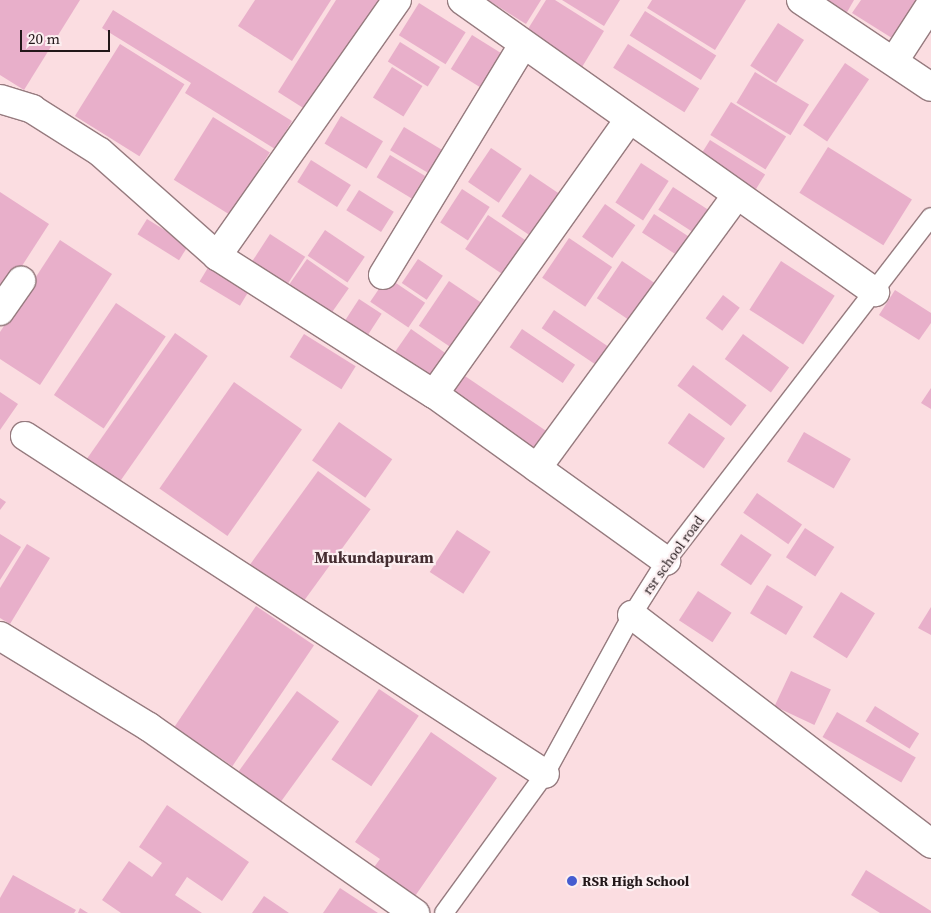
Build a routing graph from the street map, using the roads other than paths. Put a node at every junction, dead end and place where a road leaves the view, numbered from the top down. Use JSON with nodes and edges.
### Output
{"nodes":[{"id":1,"x":397,"y":0,"type":"edge"},
{"id":2,"x":462,"y":0,"type":"edge"},
{"id":3,"x":801,"y":0,"type":"edge"},
{"id":4,"x":931,"y":4,"type":"edge"},
{"id":5,"x":523,"y":45,"type":"junction"},
{"id":6,"x":894,"y":61,"type":"junction"},
{"id":7,"x":931,"y":87,"type":"edge"},
{"id":8,"x":0,"y":99,"type":"edge"},
{"id":9,"x":629,"y":120,"type":"junction"},
{"id":10,"x":736,"y":195,"type":"junction"},
{"id":11,"x":931,"y":217,"type":"edge"},
{"id":12,"x":217,"y":256,"type":"junction"},
{"id":13,"x":383,"y":275,"type":"dead end"},
{"id":14,"x":21,"y":282,"type":"dead end"},
{"id":15,"x":875,"y":292,"type":"junction"},
{"id":16,"x":0,"y":311,"type":"edge"},
{"id":17,"x":434,"y":394,"type":"junction"},
{"id":18,"x":25,"y":436,"type":"dead end"},
{"id":19,"x":537,"y":468,"type":"junction"},
{"id":20,"x":666,"y":561,"type":"junction"},
{"id":21,"x":632,"y":615,"type":"junction"},
{"id":22,"x":0,"y":636,"type":"edge"},
{"id":23,"x":545,"y":774,"type":"junction"},
{"id":24,"x":931,"y":844,"type":"edge"},
{"id":25,"x":415,"y":913,"type":"edge"},
{"id":26,"x":444,"y":913,"type":"edge"}],
"edges":[{"from":1,"to":12,"type":"street"},
{"from":2,"to":5,"type":"street"},
{"from":3,"to":6,"type":"street"},
{"from":4,"to":6,"type":"street"},
{"from":5,"to":9,"type":"street"},
{"from":5,"to":13,"type":"street"},
{"from":6,"to":7,"type":"street"},
{"from":8,"to":12,"type":"street"},
{"from":9,"to":10,"type":"street"},
{"from":9,"to":17,"type":"street"},
{"from":10,"to":15,"type":"street"},
{"from":10,"to":19,"type":"street"},
{"from":11,"to":15,"type":"lane","name":"rsr school road"},
{"from":12,"to":17,"type":"street"},
{"from":14,"to":16,"type":"street"},
{"from":15,"to":20,"type":"lane","name":"rsr school road"},
{"from":17,"to":19,"type":"street"},
{"from":18,"to":23,"type":"street"},
{"from":19,"to":20,"type":"street"},
{"from":20,"to":21,"type":"lane","name":"rsr school road"},
{"from":21,"to":23,"type":"lane","name":"rsr school road"},
{"from":21,"to":24,"type":"street"},
{"from":22,"to":25,"type":"street"},
{"from":23,"to":26,"type":"lane","name":"rsr school road"}]}
